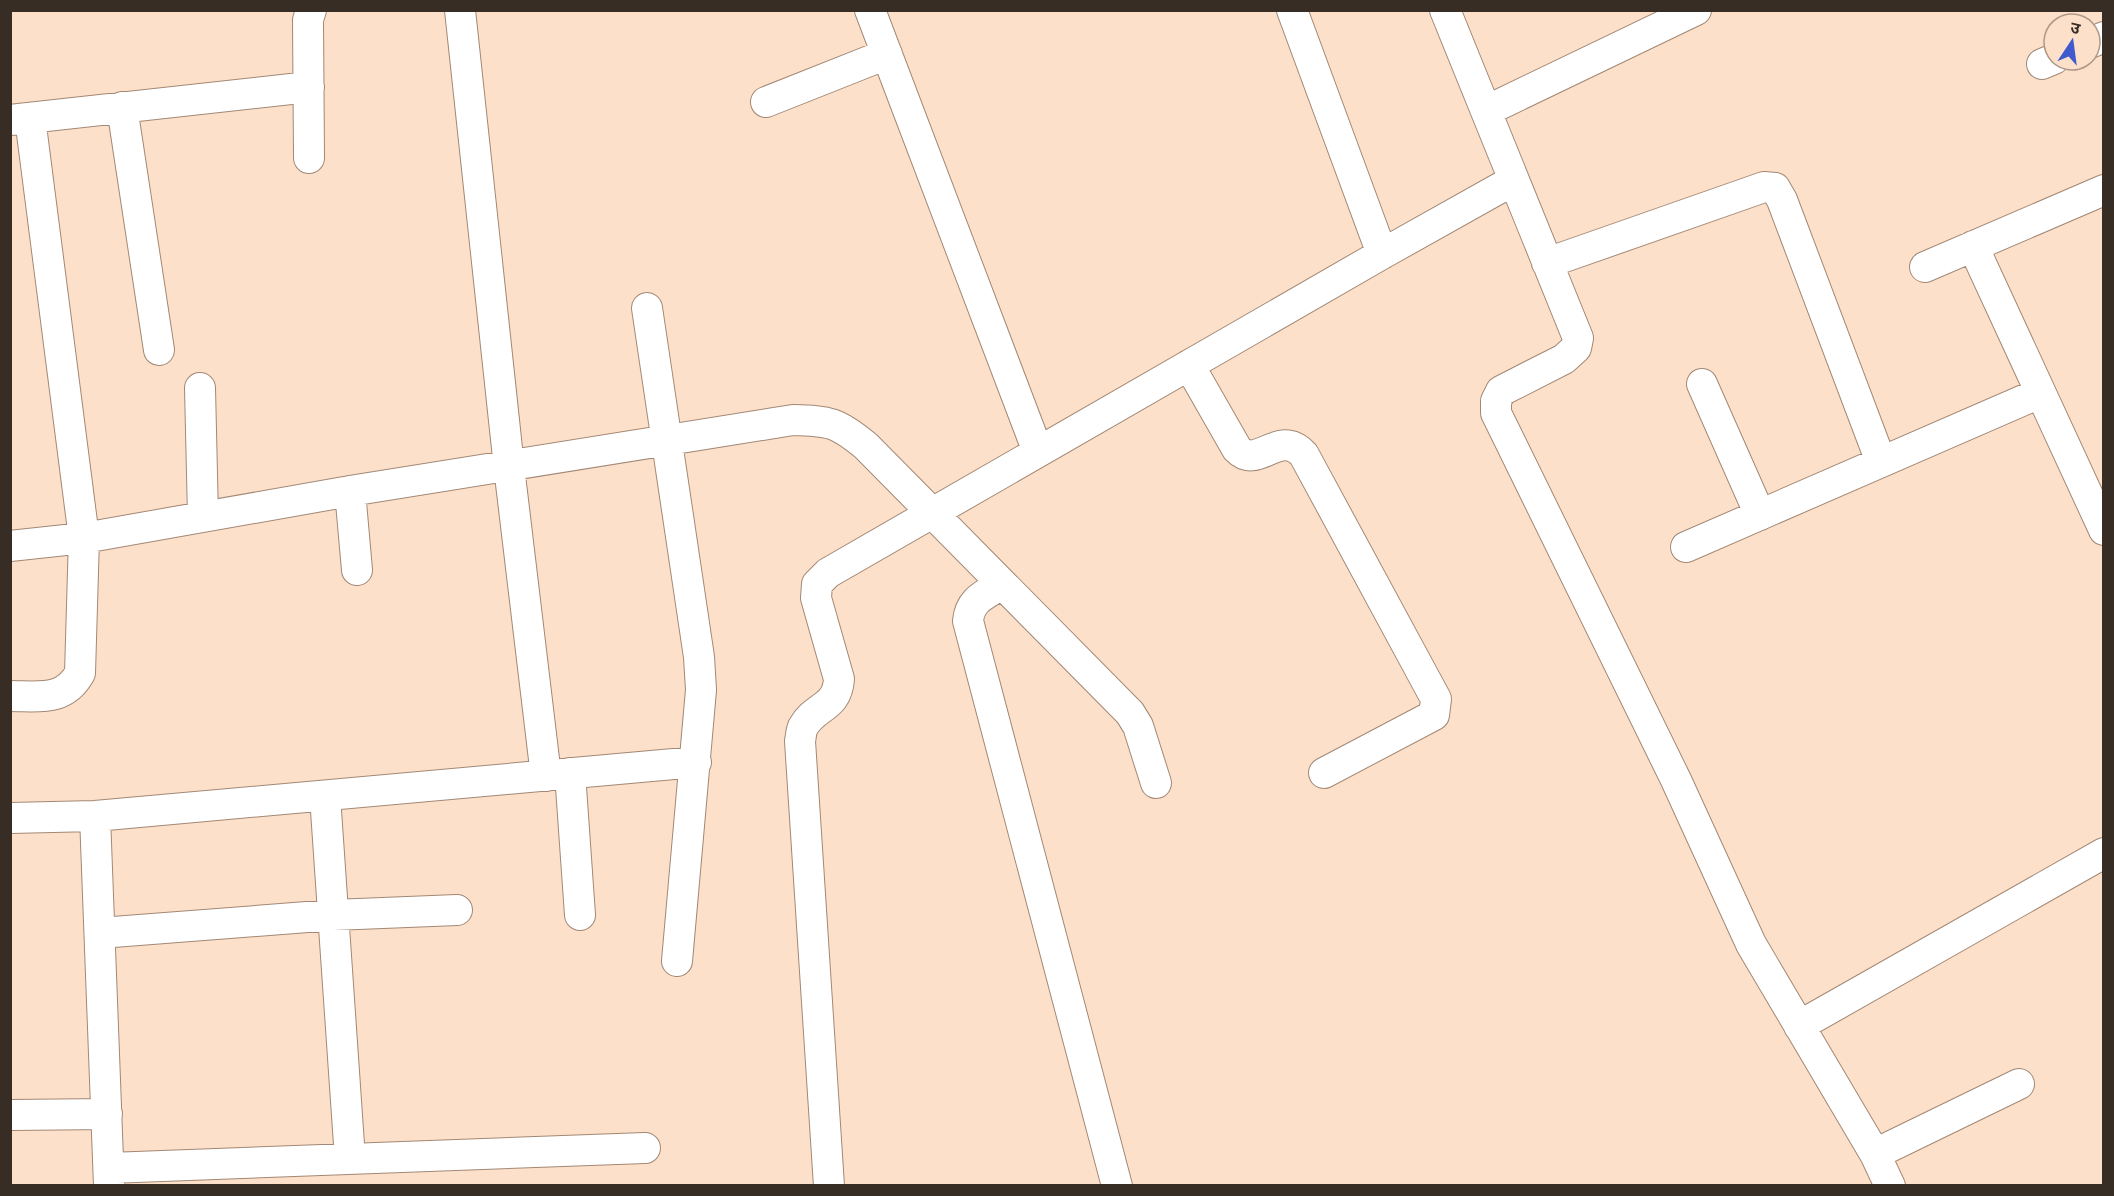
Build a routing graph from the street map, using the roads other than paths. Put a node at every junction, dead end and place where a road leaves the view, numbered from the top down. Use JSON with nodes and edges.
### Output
{"nodes":[{"id":1,"x":311,"y":10,"type":"edge"},
{"id":2,"x":460,"y":10,"type":"edge"},
{"id":3,"x":870,"y":10,"type":"edge"},
{"id":4,"x":1292,"y":10,"type":"edge"},
{"id":5,"x":1445,"y":10,"type":"edge"},
{"id":6,"x":1695,"y":10,"type":"edge"},
{"id":7,"x":887,"y":54,"type":"junction"},
{"id":8,"x":309,"y":87,"type":"junction"},
{"id":9,"x":766,"y":102,"type":"dead end"},
{"id":10,"x":122,"y":107,"type":"junction"},
{"id":11,"x":1486,"y":111,"type":"junction"},
{"id":12,"x":20,"y":119,"type":"edge"},
{"id":13,"x":309,"y":158,"type":"dead end"},
{"id":14,"x":1514,"y":180,"type":"junction"},
{"id":15,"x":2103,"y":190,"type":"edge"},
{"id":16,"x":1973,"y":246,"type":"junction"},
{"id":17,"x":1382,"y":254,"type":"junction"},
{"id":18,"x":1547,"y":262,"type":"junction"},
{"id":19,"x":1925,"y":267,"type":"dead end"},
{"id":20,"x":647,"y":308,"type":"dead end"},
{"id":21,"x":159,"y":350,"type":"dead end"},
{"id":22,"x":1189,"y":365,"type":"junction"},
{"id":23,"x":1702,"y":384,"type":"dead end"},
{"id":24,"x":200,"y":388,"type":"dead end"},
{"id":25,"x":2040,"y":393,"type":"junction"},
{"id":26,"x":667,"y":441,"type":"junction"},
{"id":27,"x":1038,"y":452,"type":"junction"},
{"id":28,"x":1881,"y":462,"type":"junction"},
{"id":29,"x":509,"y":467,"type":"junction"},
{"id":30,"x":350,"y":491,"type":"junction"},
{"id":31,"x":932,"y":513,"type":"junction"},
{"id":32,"x":1760,"y":515,"type":"junction"},
{"id":33,"x":203,"y":517,"type":"junction"},
{"id":34,"x":2103,"y":530,"type":"edge"},
{"id":35,"x":84,"y":538,"type":"junction"},
{"id":36,"x":10,"y":546,"type":"edge"},
{"id":37,"x":1686,"y":547,"type":"dead end"},
{"id":38,"x":357,"y":570,"type":"dead end"},
{"id":39,"x":1002,"y":584,"type":"junction"},
{"id":40,"x":10,"y":696,"type":"edge"},
{"id":41,"x":696,"y":762,"type":"junction"},
{"id":42,"x":1324,"y":772,"type":"dead end"},
{"id":43,"x":558,"y":775,"type":"junction"},
{"id":44,"x":1156,"y":783,"type":"dead end"},
{"id":45,"x":325,"y":796,"type":"junction"},
{"id":46,"x":95,"y":816,"type":"junction"},
{"id":47,"x":10,"y":818,"type":"edge"},
{"id":48,"x":2103,"y":853,"type":"edge"},
{"id":49,"x":457,"y":910,"type":"dead end"},
{"id":50,"x":333,"y":915,"type":"junction"},
{"id":51,"x":580,"y":915,"type":"dead end"},
{"id":52,"x":100,"y":933,"type":"junction"},
{"id":53,"x":677,"y":961,"type":"dead end"},
{"id":54,"x":1799,"y":1026,"type":"junction"},
{"id":55,"x":2019,"y":1084,"type":"dead end"},
{"id":56,"x":107,"y":1114,"type":"junction"},
{"id":57,"x":10,"y":1115,"type":"edge"},
{"id":58,"x":645,"y":1148,"type":"dead end"},
{"id":59,"x":1875,"y":1154,"type":"junction"},
{"id":60,"x":350,"y":1159,"type":"junction"},
{"id":61,"x":239,"y":1174,"type":"edge"},
{"id":62,"x":109,"y":1177,"type":"edge"},
{"id":63,"x":830,"y":1185,"type":"edge"},
{"id":64,"x":1117,"y":1185,"type":"edge"},
{"id":65,"x":1890,"y":1185,"type":"edge"}],
"edges":[{"from":1,"to":8,"type":"street"},
{"from":2,"to":29,"type":"street"},
{"from":3,"to":7,"type":"street"},
{"from":4,"to":17,"type":"street"},
{"from":5,"to":11,"type":"street"},
{"from":6,"to":11,"type":"street"},
{"from":7,"to":9,"type":"street"},
{"from":7,"to":27,"type":"street"},
{"from":8,"to":10,"type":"street"},
{"from":8,"to":13,"type":"street"},
{"from":10,"to":12,"type":"street"},
{"from":10,"to":21,"type":"street"},
{"from":11,"to":14,"type":"street"},
{"from":12,"to":35,"type":"street"},
{"from":14,"to":17,"type":"street"},
{"from":14,"to":18,"type":"street"},
{"from":15,"to":16,"type":"street"},
{"from":16,"to":19,"type":"street"},
{"from":16,"to":25,"type":"street"},
{"from":17,"to":22,"type":"street"},
{"from":18,"to":28,"type":"street"},
{"from":18,"to":54,"type":"street"},
{"from":20,"to":26,"type":"street"},
{"from":22,"to":27,"type":"street"},
{"from":22,"to":42,"type":"street"},
{"from":23,"to":32,"type":"street"},
{"from":24,"to":33,"type":"street"},
{"from":25,"to":28,"type":"street"},
{"from":25,"to":34,"type":"street"},
{"from":26,"to":29,"type":"street"},
{"from":26,"to":31,"type":"street"},
{"from":26,"to":41,"type":"street"},
{"from":27,"to":31,"type":"street"},
{"from":28,"to":32,"type":"street"},
{"from":29,"to":30,"type":"street"},
{"from":29,"to":43,"type":"street"},
{"from":30,"to":33,"type":"street"},
{"from":30,"to":38,"type":"street"},
{"from":31,"to":39,"type":"street"},
{"from":31,"to":63,"type":"street"},
{"from":32,"to":37,"type":"street"},
{"from":33,"to":35,"type":"street"},
{"from":35,"to":36,"type":"street"},
{"from":35,"to":40,"type":"street"},
{"from":39,"to":44,"type":"street"},
{"from":39,"to":64,"type":"street"},
{"from":41,"to":43,"type":"street"},
{"from":41,"to":53,"type":"street"},
{"from":43,"to":45,"type":"street"},
{"from":43,"to":51,"type":"street"},
{"from":45,"to":46,"type":"street"},
{"from":45,"to":50,"type":"street"},
{"from":46,"to":47,"type":"street"},
{"from":46,"to":52,"type":"street"},
{"from":48,"to":54,"type":"street"},
{"from":49,"to":50,"type":"street"},
{"from":50,"to":52,"type":"street"},
{"from":50,"to":60,"type":"street"},
{"from":52,"to":56,"type":"street"},
{"from":54,"to":59,"type":"street"},
{"from":55,"to":59,"type":"street"},
{"from":56,"to":57,"type":"street"},
{"from":56,"to":62,"type":"street"},
{"from":58,"to":60,"type":"street"},
{"from":59,"to":65,"type":"street"},
{"from":60,"to":61,"type":"street"},
{"from":61,"to":62,"type":"street"}]}
